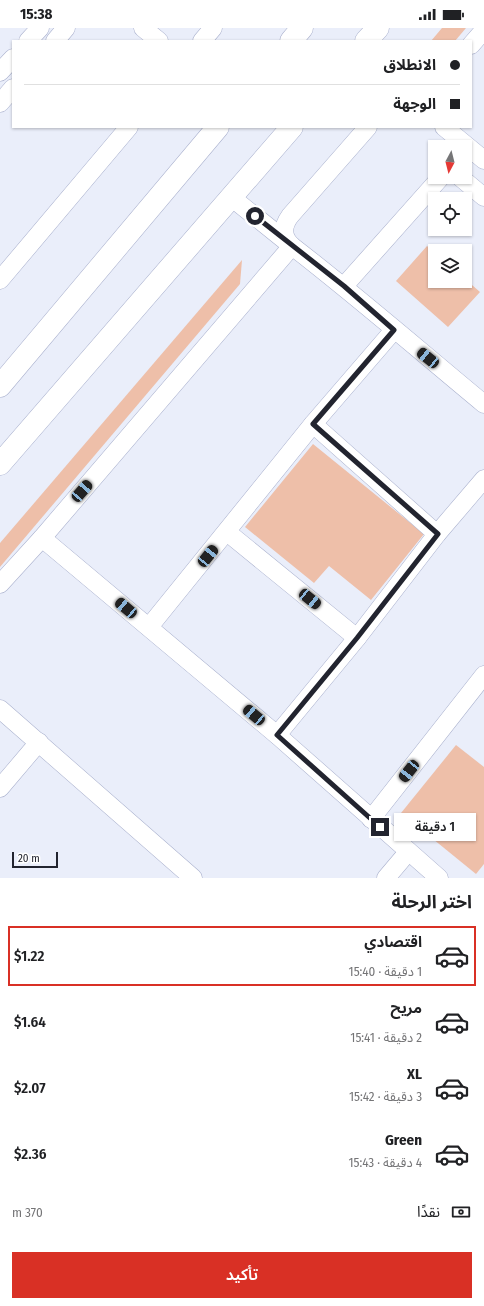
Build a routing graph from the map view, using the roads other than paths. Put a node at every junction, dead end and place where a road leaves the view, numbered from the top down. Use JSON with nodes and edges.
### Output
{"nodes":[{"id":1,"x":40,"y":28,"type":"edge"},
{"id":2,"x":66,"y":28,"type":"edge"},
{"id":3,"x":143,"y":28,"type":"edge"},
{"id":4,"x":213,"y":28,"type":"edge"},
{"id":5,"x":302,"y":28,"type":"edge"},
{"id":6,"x":378,"y":28,"type":"edge"},
{"id":7,"x":484,"y":30,"type":"edge"},
{"id":8,"x":29,"y":40,"type":"edge"},
{"id":9,"x":56,"y":40,"type":"edge"},
{"id":10,"x":158,"y":40,"type":"edge"},
{"id":11,"x":203,"y":40,"type":"edge"},
{"id":12,"x":292,"y":40,"type":"edge"},
{"id":13,"x":367,"y":40,"type":"edge"},
{"id":14,"x":472,"y":44,"type":"edge"},
{"id":15,"x":12,"y":59,"type":"edge"},
{"id":16,"x":0,"y":72,"type":"edge"},
{"id":17,"x":12,"y":89,"type":"edge"},
{"id":18,"x":0,"y":102,"type":"edge"},
{"id":19,"x":128,"y":128,"type":"edge"},
{"id":20,"x":217,"y":128,"type":"edge"},
{"id":21,"x":291,"y":128,"type":"edge"},
{"id":22,"x":367,"y":128,"type":"edge"},
{"id":23,"x":445,"y":128,"type":"edge"},
{"id":24,"x":458,"y":140,"type":"edge"},
{"id":25,"x":472,"y":151,"type":"edge"},
{"id":26,"x":484,"y":160,"type":"edge"},
{"id":27,"x":435,"y":184,"type":"edge"},
{"id":28,"x":468,"y":184,"type":"edge"},
{"id":29,"x":231,"y":197,"type":"junction"},
{"id":30,"x":484,"y":197,"type":"edge"},
{"id":31,"x":290,"y":244,"type":"junction"},
{"id":32,"x":0,"y":280,"type":"edge"},
{"id":33,"x":344,"y":286,"type":"junction"},
{"id":34,"x":394,"y":330,"type":"junction"},
{"id":35,"x":0,"y":386,"type":"edge"},
{"id":36,"x":484,"y":404,"type":"edge"},
{"id":37,"x":313,"y":424,"type":"junction"},
{"id":38,"x":0,"y":464,"type":"edge"},
{"id":39,"x":484,"y":479,"type":"edge"},
{"id":40,"x":227,"y":532,"type":"junction"},
{"id":41,"x":438,"y":534,"type":"junction"},
{"id":42,"x":42,"y":538,"type":"junction"},
{"id":43,"x":0,"y":584,"type":"edge"},
{"id":44,"x":150,"y":628,"type":"junction"},
{"id":45,"x":357,"y":638,"type":"junction"},
{"id":46,"x":484,"y":675,"type":"edge"},
{"id":47,"x":0,"y":709,"type":"edge"},
{"id":48,"x":277,"y":735,"type":"junction"},
{"id":49,"x":39,"y":742,"type":"junction"},
{"id":50,"x":0,"y":788,"type":"edge"},
{"id":51,"x":371,"y":819,"type":"junction"},
{"id":52,"x":408,"y":852,"type":"junction"},
{"id":53,"x":193,"y":878,"type":"edge"},
{"id":54,"x":386,"y":878,"type":"edge"},
{"id":55,"x":439,"y":878,"type":"edge"}],
"edges":[{"from":1,"to":8,"type":"street"},
{"from":2,"to":9,"type":"street"},
{"from":3,"to":10,"type":"street"},
{"from":4,"to":11,"type":"street"},
{"from":5,"to":12,"type":"main road"},
{"from":6,"to":13,"type":"main road"},
{"from":7,"to":14,"type":"street"},
{"from":15,"to":16,"type":"street"},
{"from":17,"to":18,"type":"street"},
{"from":19,"to":32,"type":"street"},
{"from":20,"to":35,"type":"main road"},
{"from":21,"to":29,"type":"main road"},
{"from":22,"to":31,"type":"street"},
{"from":23,"to":24,"type":"street"},
{"from":25,"to":26,"type":"street"},
{"from":27,"to":33,"type":"street"},
{"from":28,"to":30,"type":"street"},
{"from":29,"to":31,"type":"street"},
{"from":29,"to":38,"type":"main road"},
{"from":31,"to":33,"type":"street"},
{"from":31,"to":42,"type":"street"},
{"from":33,"to":34,"type":"street"},
{"from":34,"to":36,"type":"street"},
{"from":34,"to":37,"type":"street"},
{"from":37,"to":40,"type":"street"},
{"from":37,"to":41,"type":"street"},
{"from":39,"to":41,"type":"street"},
{"from":40,"to":44,"type":"street"},
{"from":40,"to":45,"type":"street"},
{"from":41,"to":45,"type":"street"},
{"from":42,"to":43,"type":"street"},
{"from":42,"to":44,"type":"street"},
{"from":44,"to":48,"type":"street"},
{"from":45,"to":48,"type":"street"},
{"from":46,"to":51,"type":"street"},
{"from":47,"to":49,"type":"street"},
{"from":48,"to":51,"type":"street"},
{"from":49,"to":50,"type":"street"},
{"from":49,"to":53,"type":"street"},
{"from":51,"to":52,"type":"street"},
{"from":52,"to":54,"type":"street"},
{"from":52,"to":55,"type":"street"}]}
